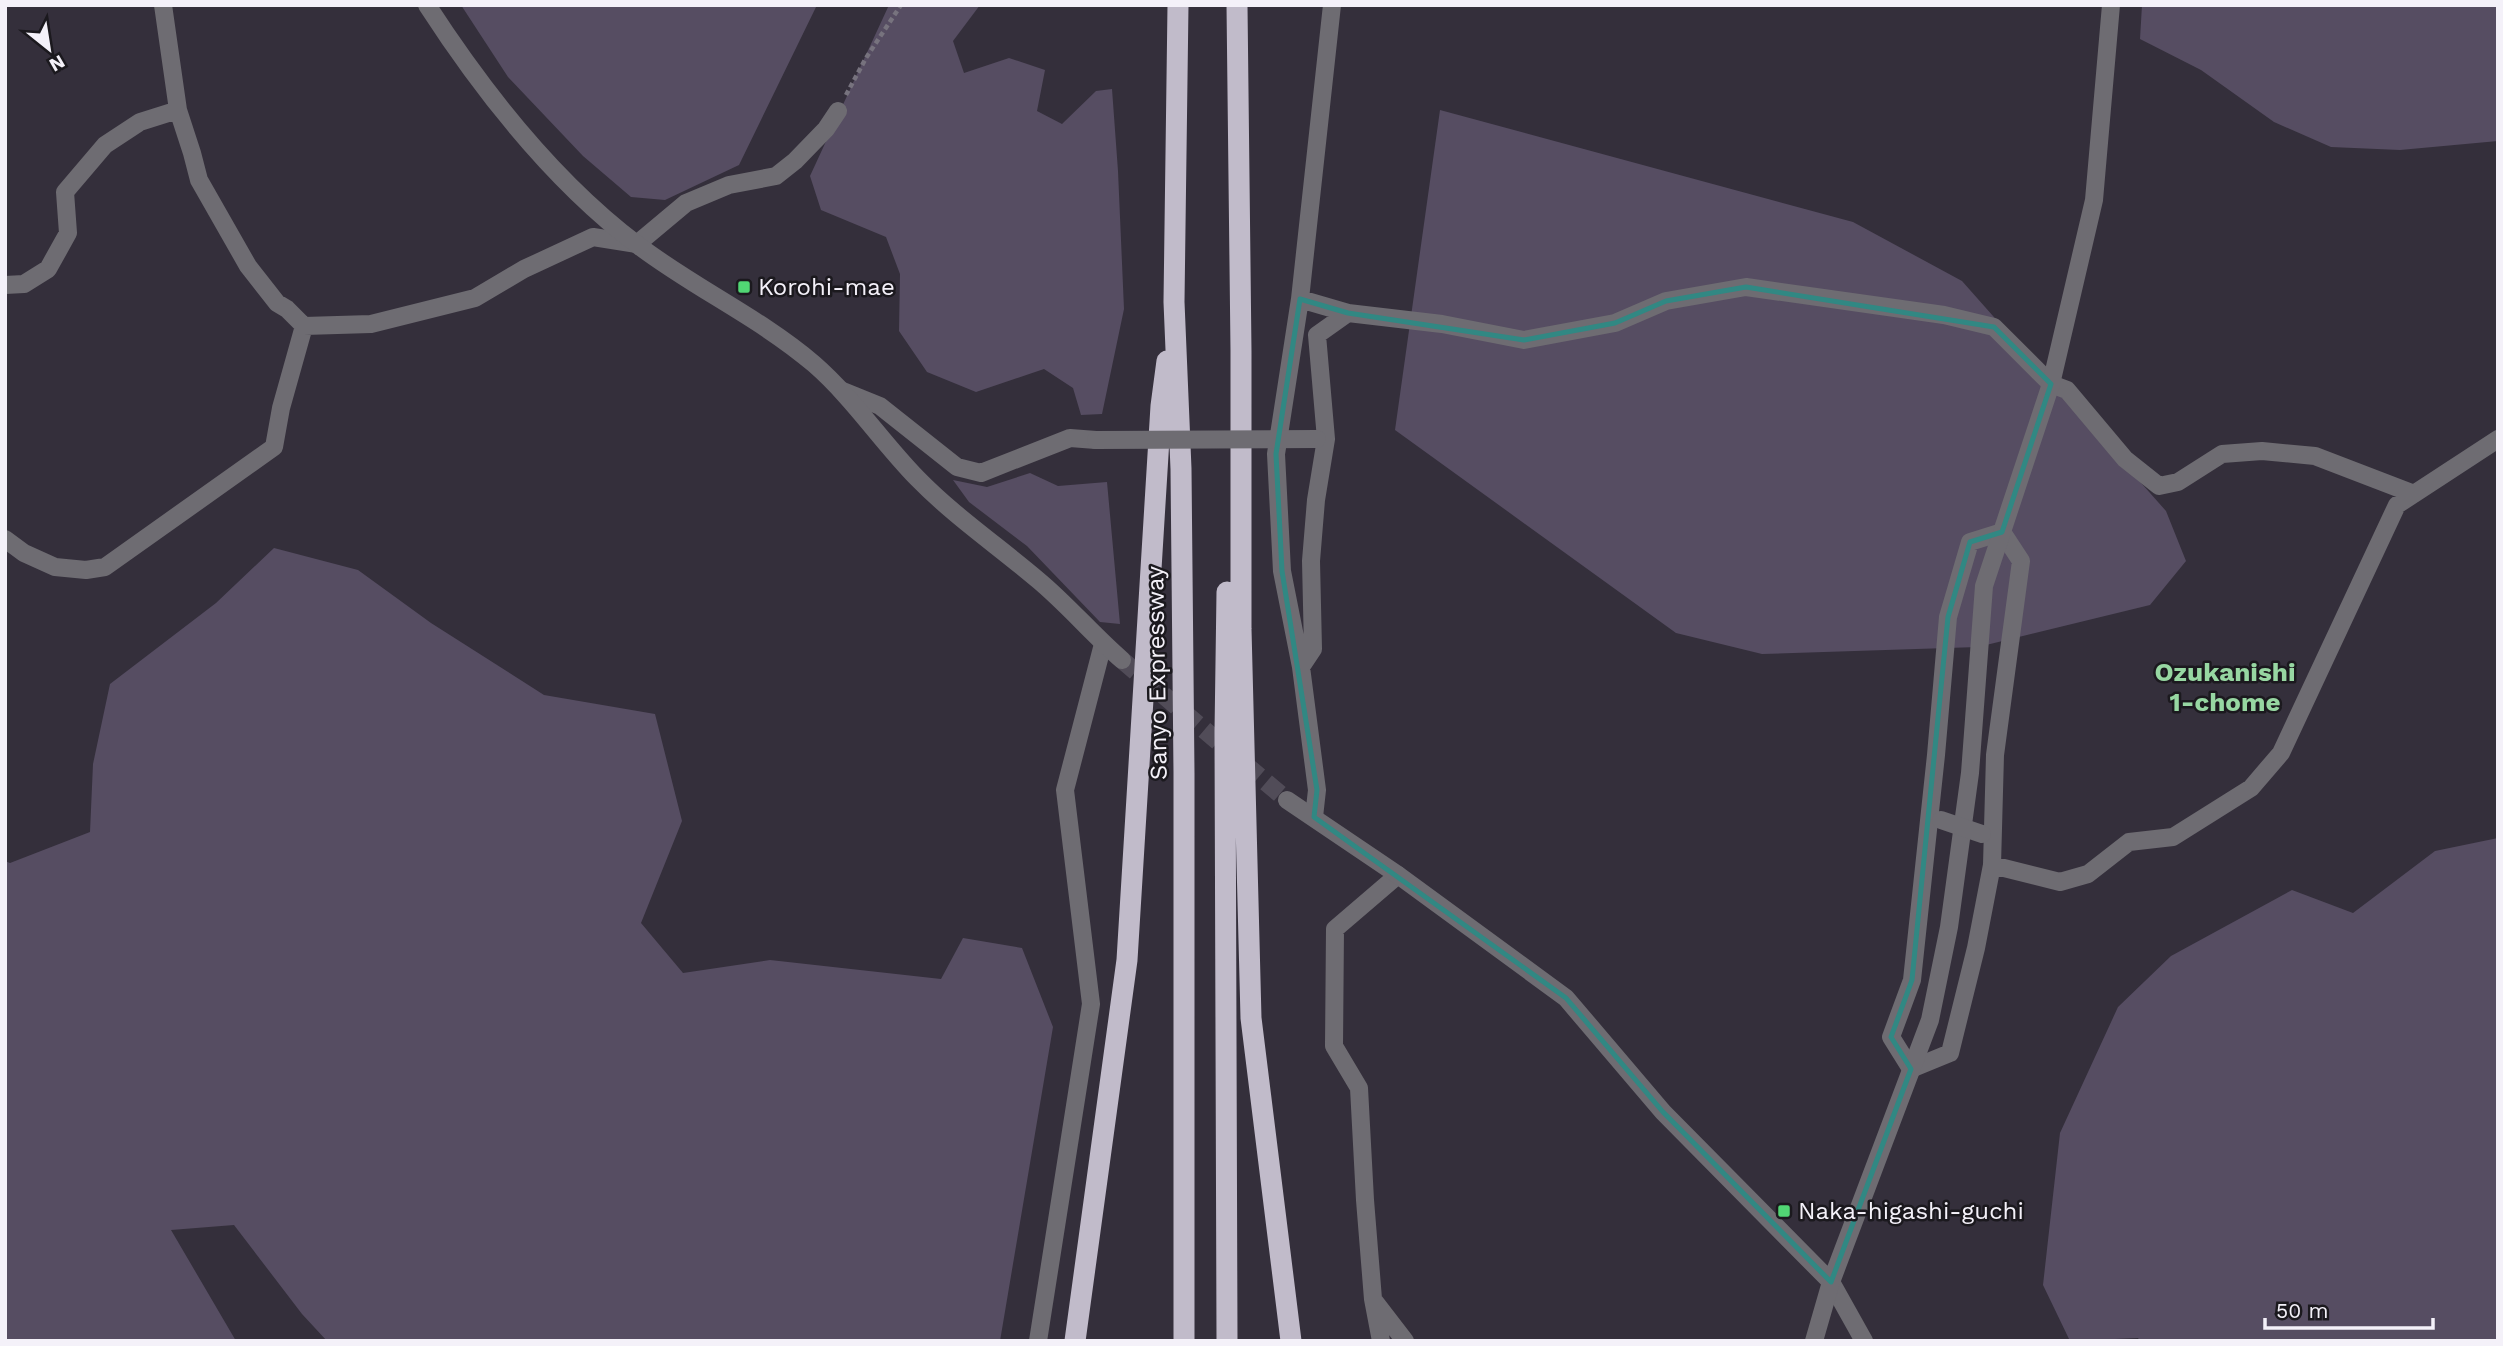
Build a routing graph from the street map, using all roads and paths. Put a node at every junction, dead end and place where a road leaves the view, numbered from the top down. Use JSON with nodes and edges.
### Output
{"nodes":[{"id":1,"x":163,"y":5,"type":"edge"},
{"id":2,"x":428,"y":5,"type":"edge"},
{"id":3,"x":901,"y":5,"type":"edge"},
{"id":4,"x":1178,"y":5,"type":"edge"},
{"id":5,"x":1236,"y":5,"type":"edge"},
{"id":6,"x":1332,"y":5,"type":"edge"},
{"id":7,"x":2111,"y":5,"type":"edge"},
{"id":8,"x":178,"y":110,"type":"junction"},
{"id":9,"x":838,"y":111,"type":"joint"},
{"id":10,"x":637,"y":244,"type":"junction"},
{"id":11,"x":5,"y":285,"type":"edge"},
{"id":12,"x":1300,"y":299,"type":"junction"},
{"id":13,"x":1174,"y":302,"type":"junction"},
{"id":14,"x":1348,"y":313,"type":"junction"},
{"id":15,"x":304,"y":326,"type":"junction"},
{"id":16,"x":2051,"y":384,"type":"junction"},
{"id":17,"x":843,"y":391,"type":"junction"},
{"id":18,"x":1322,"y":439,"type":"junction"},
{"id":19,"x":2498,"y":439,"type":"edge"},
{"id":20,"x":2414,"y":494,"type":"junction"},
{"id":21,"x":2002,"y":532,"type":"junction"},
{"id":22,"x":5,"y":539,"type":"edge"},
{"id":23,"x":1103,"y":644,"type":"junction"},
{"id":24,"x":1122,"y":660,"type":"tunnel mouth"},
{"id":25,"x":1301,"y":667,"type":"junction"},
{"id":26,"x":1287,"y":800,"type":"tunnel mouth"},
{"id":27,"x":1314,"y":817,"type":"junction"},
{"id":28,"x":1935,"y":819,"type":"junction"},
{"id":29,"x":1988,"y":836,"type":"junction"},
{"id":30,"x":1993,"y":865,"type":"junction"},
{"id":31,"x":1398,"y":875,"type":"junction"},
{"id":32,"x":1910,"y":1069,"type":"junction"},
{"id":33,"x":1831,"y":1282,"type":"junction"},
{"id":34,"x":1373,"y":1299,"type":"junction"},
{"id":35,"x":1038,"y":1341,"type":"edge"},
{"id":36,"x":1074,"y":1341,"type":"edge"},
{"id":37,"x":1184,"y":1341,"type":"edge"},
{"id":38,"x":1227,"y":1341,"type":"edge"},
{"id":39,"x":1291,"y":1341,"type":"edge"},
{"id":40,"x":1381,"y":1341,"type":"edge"},
{"id":41,"x":1405,"y":1341,"type":"edge"},
{"id":42,"x":1814,"y":1341,"type":"edge"},
{"id":43,"x":1864,"y":1341,"type":"edge"}],
"edges":[{"from":1,"to":8,"type":"street"},
{"from":2,"to":10,"type":"street"},
{"from":3,"to":9,"type":"path"},
{"from":4,"to":13,"type":"highway","name":"Sanyo Expressway"},
{"from":5,"to":38,"type":"highway"},
{"from":5,"to":39,"type":"highway"},
{"from":6,"to":12,"type":"street"},
{"from":7,"to":16,"type":"street"},
{"from":8,"to":11,"type":"street"},
{"from":8,"to":15,"type":"street"},
{"from":9,"to":10,"type":"street"},
{"from":10,"to":15,"type":"street"},
{"from":10,"to":17,"type":"street"},
{"from":12,"to":14,"type":"street"},
{"from":12,"to":25,"type":"street"},
{"from":13,"to":36,"type":"highway"},
{"from":13,"to":37,"type":"highway","name":"Sanyo Expressway"},
{"from":14,"to":16,"type":"street"},
{"from":14,"to":18,"type":"street"},
{"from":15,"to":22,"type":"street"},
{"from":16,"to":20,"type":"street"},
{"from":16,"to":21,"type":"street"},
{"from":17,"to":18,"type":"street","bridge":true},
{"from":17,"to":23,"type":"street"},
{"from":18,"to":25,"type":"street"},
{"from":19,"to":20,"type":"street"},
{"from":20,"to":30,"type":"street"},
{"from":21,"to":28,"type":"street"},
{"from":21,"to":29,"type":"street"},
{"from":21,"to":32,"type":"street"},
{"from":23,"to":24,"type":"street"},
{"from":23,"to":35,"type":"street"},
{"from":25,"to":27,"type":"street"},
{"from":26,"to":27,"type":"street"},
{"from":27,"to":31,"type":"street"},
{"from":28,"to":29,"type":"street","bridge":true},
{"from":28,"to":32,"type":"street"},
{"from":29,"to":30,"type":"street"},
{"from":30,"to":32,"type":"street"},
{"from":31,"to":33,"type":"street"},
{"from":31,"to":34,"type":"street"},
{"from":32,"to":33,"type":"street"},
{"from":33,"to":42,"type":"street"},
{"from":33,"to":43,"type":"street"},
{"from":34,"to":40,"type":"street"},
{"from":34,"to":41,"type":"street"}]}
